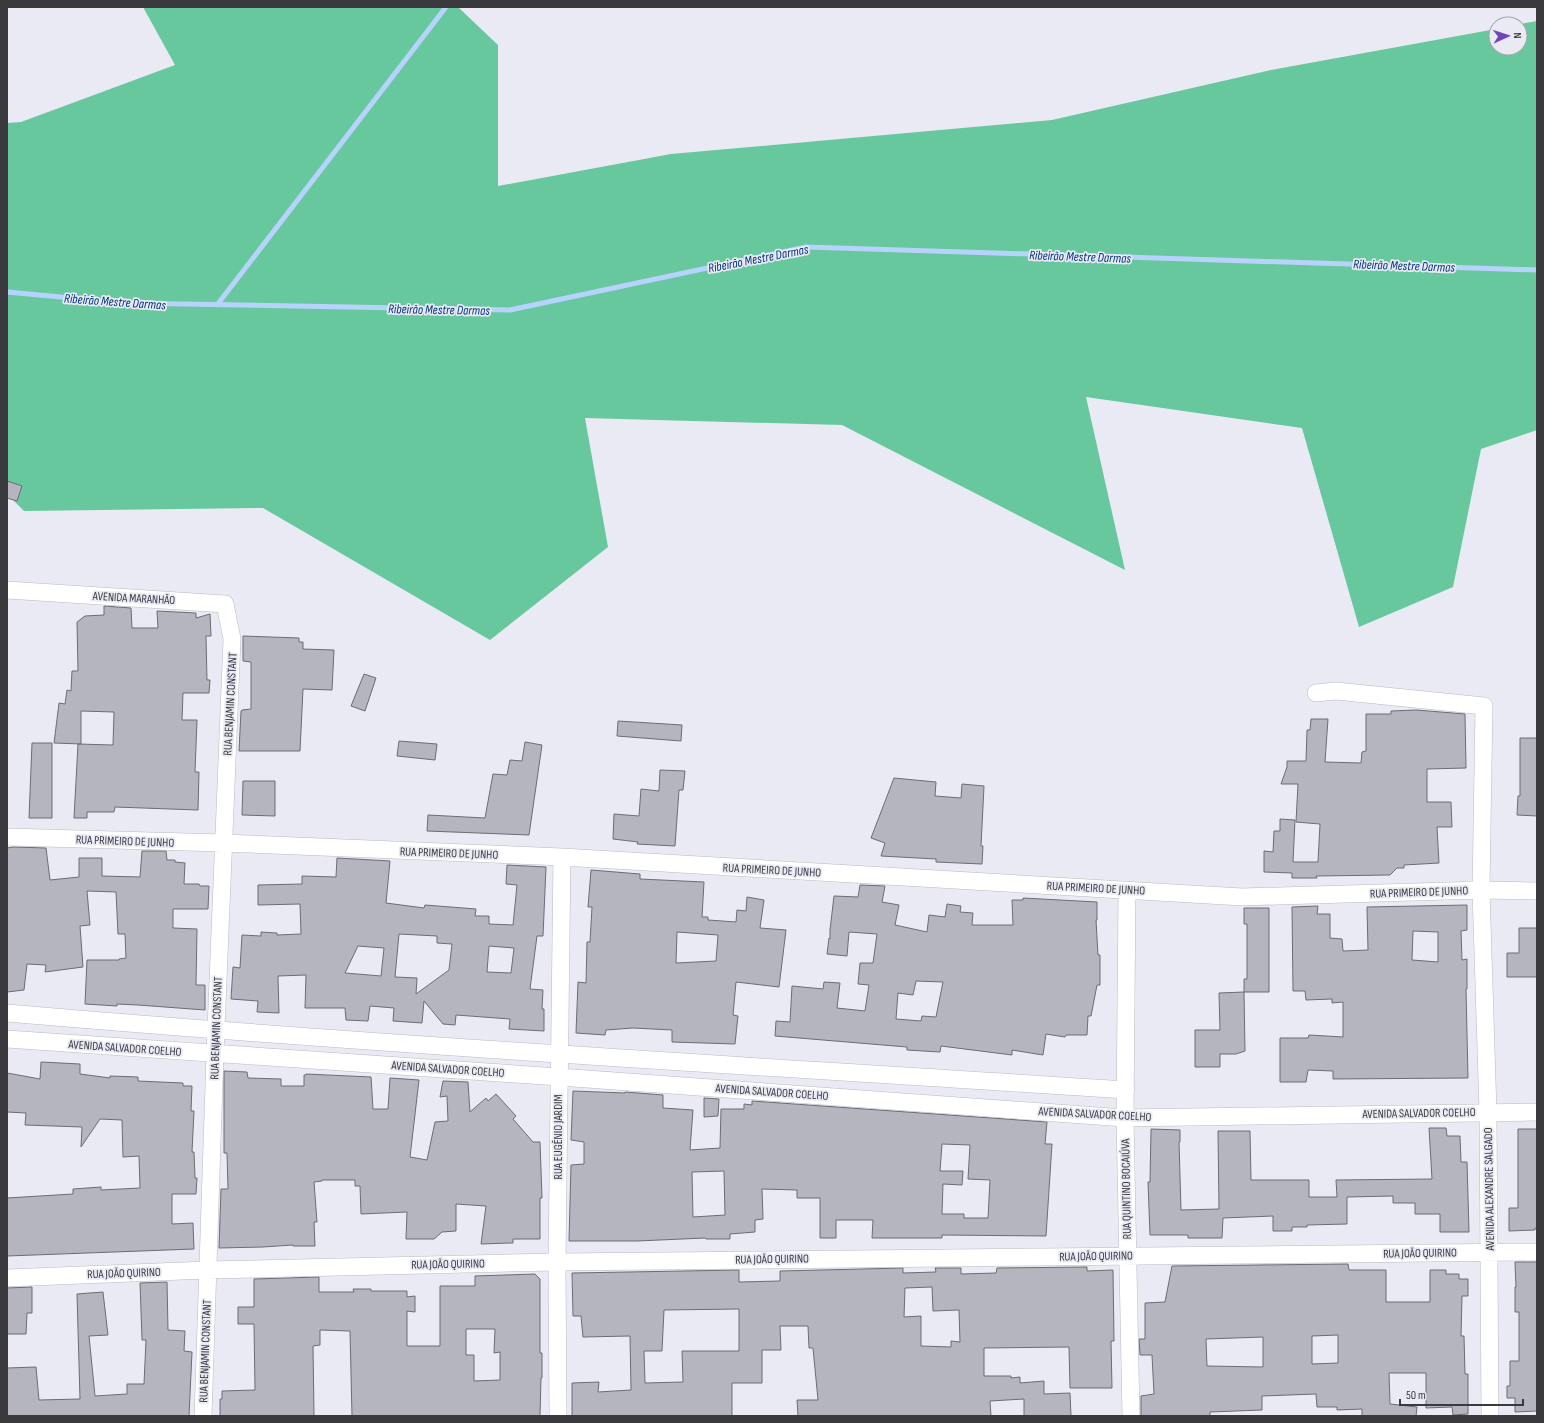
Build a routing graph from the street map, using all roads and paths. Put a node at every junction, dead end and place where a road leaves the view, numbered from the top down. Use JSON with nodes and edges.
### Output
{"nodes":[{"id":1,"x":7,"y":590,"type":"edge"},
{"id":2,"x":232,"y":639,"type":"joint"},
{"id":3,"x":1316,"y":693,"type":"dead end"},
{"id":4,"x":7,"y":837,"type":"edge"},
{"id":5,"x":224,"y":843,"type":"junction"},
{"id":6,"x":562,"y":857,"type":"junction"},
{"id":7,"x":1127,"y":890,"type":"junction"},
{"id":8,"x":1481,"y":890,"type":"junction"},
{"id":9,"x":1537,"y":891,"type":"edge"},
{"id":10,"x":7,"y":1012,"type":"edge"},
{"id":11,"x":216,"y":1030,"type":"junction"},
{"id":12,"x":7,"y":1039,"type":"edge"},
{"id":13,"x":215,"y":1054,"type":"junction"},
{"id":14,"x":559,"y":1054,"type":"junction"},
{"id":15,"x":559,"y":1077,"type":"junction"},
{"id":16,"x":1126,"y":1090,"type":"junction"},
{"id":17,"x":1488,"y":1112,"type":"junction"},
{"id":18,"x":1537,"y":1112,"type":"edge"},
{"id":19,"x":1125,"y":1118,"type":"junction"},
{"id":20,"x":1490,"y":1252,"type":"junction"},
{"id":21,"x":1537,"y":1252,"type":"edge"},
{"id":22,"x":1128,"y":1255,"type":"junction"},
{"id":23,"x":557,"y":1262,"type":"junction"},
{"id":24,"x":207,"y":1270,"type":"junction"},
{"id":25,"x":7,"y":1278,"type":"edge"},
{"id":26,"x":203,"y":1416,"type":"edge"},
{"id":27,"x":558,"y":1416,"type":"edge"},
{"id":28,"x":1131,"y":1416,"type":"edge"},
{"id":29,"x":1490,"y":1416,"type":"edge"}],
"edges":[{"from":1,"to":2,"type":"street","name":"AVENIDA MARANHÃO"},
{"from":2,"to":5,"type":"street","name":"RUA BENJAMIN CONSTANT"},
{"from":3,"to":8,"type":"street","name":"AVENIDA ALEXANDRE SALGADO"},
{"from":4,"to":5,"type":"street","name":"RUA PRIMEIRO DE JUNHO"},
{"from":5,"to":6,"type":"street","name":"RUA PRIMEIRO DE JUNHO"},
{"from":5,"to":11,"type":"street","name":"RUA BENJAMIN CONSTANT"},
{"from":6,"to":7,"type":"street","name":"RUA PRIMEIRO DE JUNHO"},
{"from":6,"to":14,"type":"street","name":"RUA EUGÊNIO JARDIM"},
{"from":7,"to":8,"type":"street","name":"RUA PRIMEIRO DE JUNHO"},
{"from":7,"to":16,"type":"street","name":"RUA QUINTINO BOCAIÚVA"},
{"from":8,"to":9,"type":"street","name":"RUA PRIMEIRO DE JUNHO"},
{"from":8,"to":17,"type":"street","name":"AVENIDA ALEXANDRE SALGADO"},
{"from":10,"to":11,"type":"street","name":"AVENIDA SALVADOR COELHO"},
{"from":11,"to":13,"type":"street","name":"RUA BENJAMIN CONSTANT"},
{"from":11,"to":14,"type":"street","name":"AVENIDA SALVADOR COELHO"},
{"from":12,"to":13,"type":"street","name":"AVENIDA SALVADOR COELHO"},
{"from":13,"to":15,"type":"street","name":"AVENIDA SALVADOR COELHO"},
{"from":13,"to":24,"type":"street","name":"RUA BENJAMIN CONSTANT"},
{"from":14,"to":15,"type":"street","name":"RUA EUGÊNIO JARDIM"},
{"from":14,"to":16,"type":"street","name":"AVENIDA SALVADOR COELHO"},
{"from":15,"to":19,"type":"street","name":"AVENIDA SALVADOR COELHO"},
{"from":15,"to":23,"type":"street","name":"RUA EUGÊNIO JARDIM"},
{"from":16,"to":19,"type":"street","name":"RUA QUINTINO BOCAIÚVA"},
{"from":17,"to":18,"type":"street","name":"AVENIDA SALVADOR COELHO"},
{"from":17,"to":19,"type":"street","name":"AVENIDA SALVADOR COELHO"},
{"from":17,"to":20,"type":"street","name":"AVENIDA ALEXANDRE SALGADO"},
{"from":19,"to":22,"type":"street","name":"RUA QUINTINO BOCAIÚVA"},
{"from":20,"to":21,"type":"street","name":"RUA JOÃO QUIRINO"},
{"from":20,"to":22,"type":"street","name":"RUA JOÃO QUIRINO"},
{"from":20,"to":29,"type":"street","name":"AVENIDA ALEXANDRE SALGADO"},
{"from":22,"to":23,"type":"street","name":"RUA JOÃO QUIRINO"},
{"from":22,"to":28,"type":"street","name":"RUA QUINTINO BOCAIÚVA"},
{"from":23,"to":24,"type":"street","name":"RUA JOÃO QUIRINO"},
{"from":23,"to":27,"type":"street","name":"RUA EUGÊNIO JARDIM"},
{"from":24,"to":25,"type":"street","name":"RUA JOÃO QUIRINO"},
{"from":24,"to":26,"type":"street","name":"RUA BENJAMIN CONSTANT"}]}
